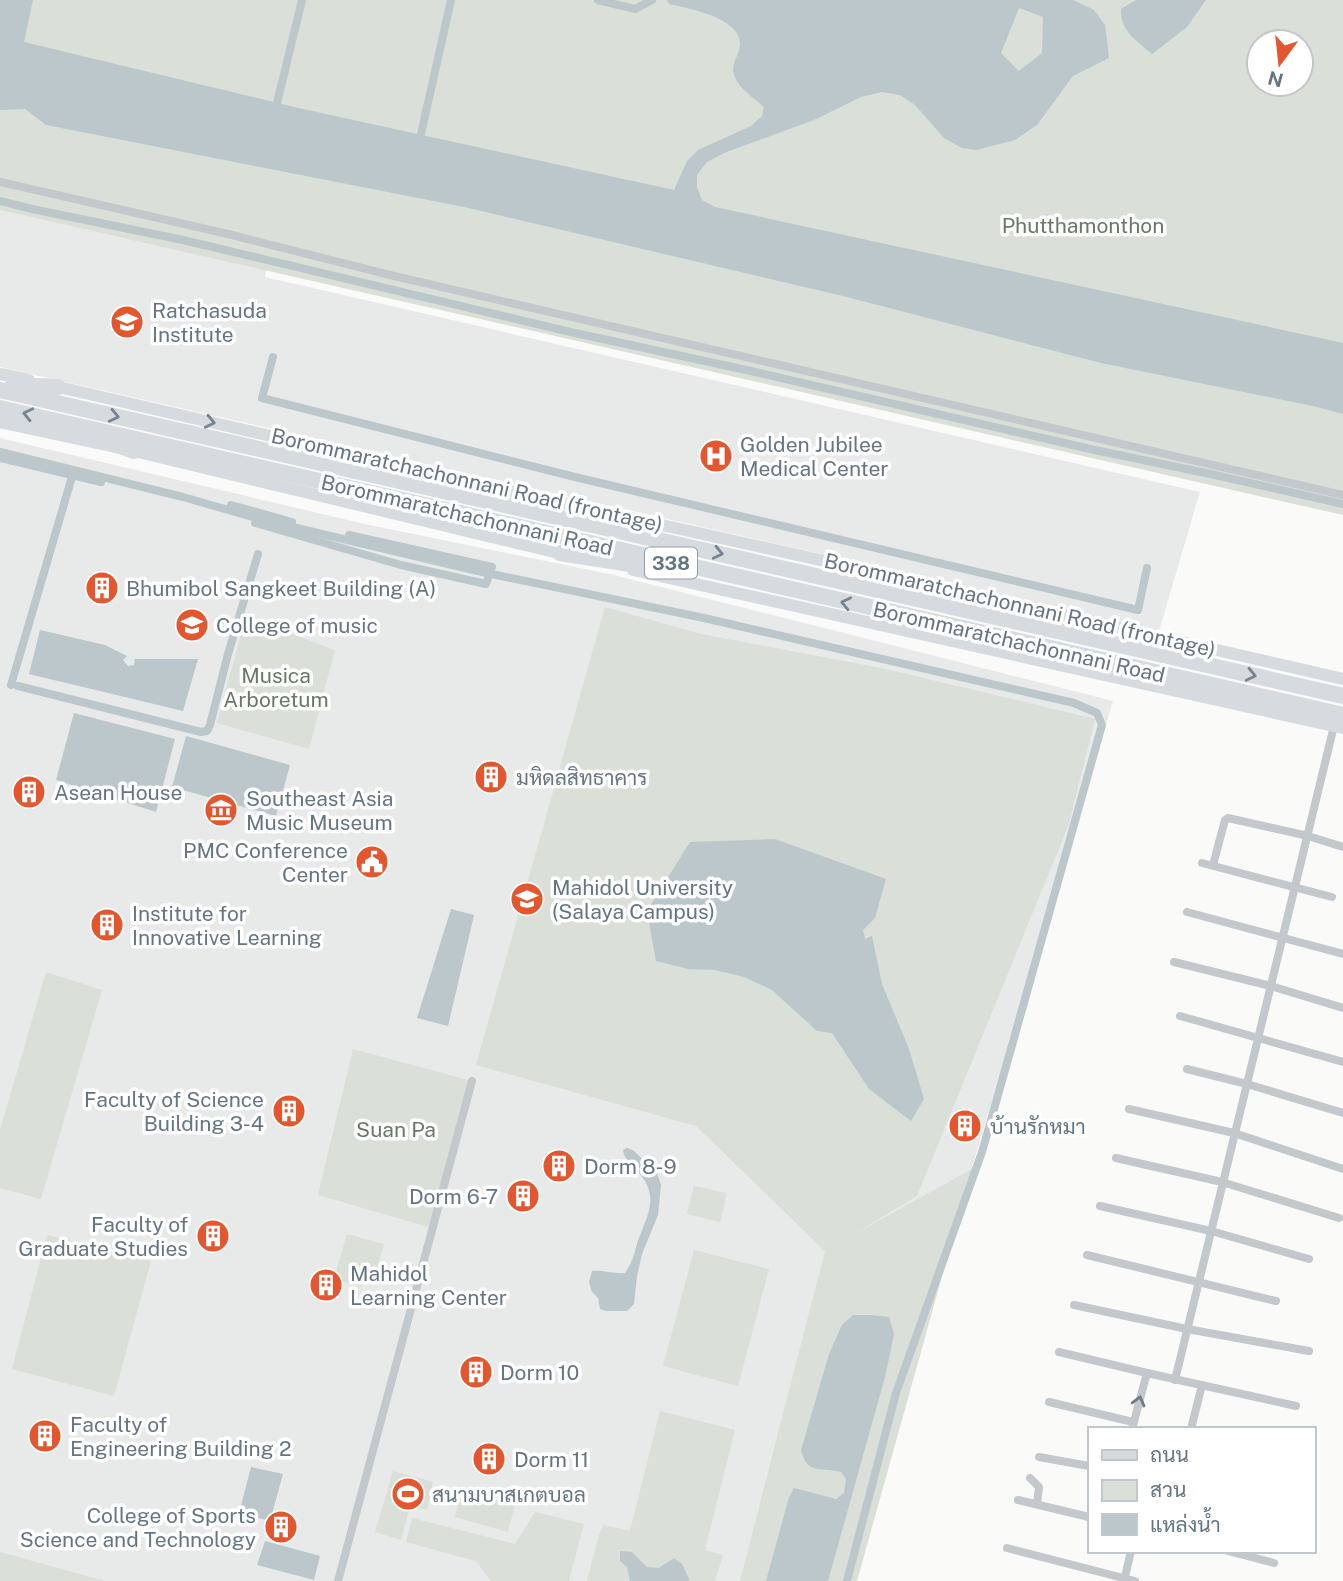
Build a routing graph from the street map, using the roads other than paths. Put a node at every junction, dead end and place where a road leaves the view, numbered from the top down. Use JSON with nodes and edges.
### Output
{"nodes":[{"id":1,"x":0,"y":183,"type":"edge"},
{"id":2,"x":0,"y":374,"type":"edge"},
{"id":3,"x":0,"y":387,"type":"edge"},
{"id":4,"x":58,"y":387,"type":"junction"},
{"id":5,"x":0,"y":408,"type":"edge"},
{"id":6,"x":54,"y":420,"type":"junction"},
{"id":7,"x":0,"y":422,"type":"edge"},
{"id":8,"x":134,"y":452,"type":"junction"},
{"id":9,"x":440,"y":475,"type":"junction"},
{"id":10,"x":1343,"y":495,"type":"edge"},
{"id":11,"x":586,"y":523,"type":"junction"},
{"id":12,"x":560,"y":553,"type":"junction"},
{"id":13,"x":763,"y":584,"type":"junction"},
{"id":14,"x":1343,"y":679,"type":"edge"},
{"id":15,"x":1343,"y":696,"type":"edge"},
{"id":16,"x":1340,"y":723,"type":"edge"},
{"id":17,"x":1308,"y":836,"type":"junction"},
{"id":18,"x":1343,"y":847,"type":"edge"},
{"id":19,"x":1202,"y":863,"type":"dead end"},
{"id":20,"x":1213,"y":866,"type":"junction"},
{"id":21,"x":1296,"y":886,"type":"junction"},
{"id":22,"x":1332,"y":897,"type":"dead end"},
{"id":23,"x":1187,"y":912,"type":"dead end"},
{"id":24,"x":1283,"y":937,"type":"junction"},
{"id":25,"x":1343,"y":954,"type":"edge"},
{"id":26,"x":1174,"y":962,"type":"dead end"},
{"id":27,"x":1271,"y":986,"type":"junction"},
{"id":28,"x":1343,"y":1008,"type":"edge"},
{"id":29,"x":1180,"y":1016,"type":"dead end"},
{"id":30,"x":1258,"y":1038,"type":"junction"},
{"id":31,"x":1343,"y":1062,"type":"edge"},
{"id":32,"x":1188,"y":1069,"type":"dead end"},
{"id":33,"x":472,"y":1081,"type":"dead end"},
{"id":34,"x":1247,"y":1084,"type":"junction"},
{"id":35,"x":1129,"y":1109,"type":"dead end"},
{"id":36,"x":1343,"y":1114,"type":"edge"},
{"id":37,"x":1234,"y":1133,"type":"junction"},
{"id":38,"x":1116,"y":1158,"type":"dead end"},
{"id":39,"x":1343,"y":1169,"type":"edge"},
{"id":40,"x":1222,"y":1182,"type":"junction"},
{"id":41,"x":1100,"y":1206,"type":"dead end"},
{"id":42,"x":1339,"y":1219,"type":"dead end"},
{"id":43,"x":1211,"y":1231,"type":"junction"},
{"id":44,"x":1087,"y":1255,"type":"dead end"},
{"id":45,"x":1309,"y":1259,"type":"dead end"},
{"id":46,"x":1198,"y":1281,"type":"junction"},
{"id":47,"x":1276,"y":1301,"type":"dead end"},
{"id":48,"x":1074,"y":1305,"type":"dead end"},
{"id":49,"x":1187,"y":1329,"type":"junction"},
{"id":50,"x":1309,"y":1350,"type":"dead end"},
{"id":51,"x":1059,"y":1352,"type":"dead end"},
{"id":52,"x":1147,"y":1373,"type":"junction"},
{"id":53,"x":1175,"y":1380,"type":"junction"},
{"id":54,"x":1202,"y":1385,"type":"junction"},
{"id":55,"x":1049,"y":1402,"type":"dead end"},
{"id":56,"x":1296,"y":1406,"type":"dead end"},
{"id":57,"x":1132,"y":1426,"type":"edge"},
{"id":58,"x":1192,"y":1427,"type":"edge"},
{"id":59,"x":1039,"y":1457,"type":"dead end"},
{"id":60,"x":1088,"y":1466,"type":"edge"},
{"id":61,"x":1030,"y":1478,"type":"dead end"},
{"id":62,"x":1018,"y":1500,"type":"dead end"},
{"id":63,"x":1037,"y":1504,"type":"junction"},
{"id":64,"x":1088,"y":1517,"type":"edge"},
{"id":65,"x":1007,"y":1548,"type":"dead end"},
{"id":66,"x":1130,"y":1553,"type":"edge"},
{"id":67,"x":1236,"y":1553,"type":"edge"},
{"id":68,"x":1274,"y":1563,"type":"dead end"},
{"id":69,"x":1124,"y":1579,"type":"edge"},
{"id":70,"x":338,"y":1581,"type":"edge"},
{"id":71,"x":1135,"y":1581,"type":"edge"}],
"edges":[{"from":1,"to":10,"type":"street"},
{"from":2,"to":4,"type":"main road","name":"Borommaratchachonnani Road (frontage)","number":"338"},
{"from":3,"to":4,"type":"highway"},
{"from":3,"to":11,"type":"highway","name":"Borommaratchachonnani Road","number":"338","one_way":true},
{"from":4,"to":9,"type":"main road","name":"Borommaratchachonnani Road (frontage)","number":"338","one_way":true},
{"from":6,"to":5,"type":"highway","name":"Borommaratchachonnani Road","number":"338","one_way":true},
{"from":6,"to":8,"type":"highway"},
{"from":6,"to":13,"type":"highway","name":"Borommaratchachonnani Road","number":"338"},
{"from":7,"to":8,"type":"main road","number":"338"},
{"from":8,"to":12,"type":"main road","number":"338"},
{"from":9,"to":11,"type":"highway"},
{"from":9,"to":14,"type":"main road","name":"Borommaratchachonnani Road (frontage)","number":"338"},
{"from":11,"to":15,"type":"highway","name":"Borommaratchachonnani Road","number":"338","one_way":true},
{"from":12,"to":13,"type":"highway"},
{"from":12,"to":16,"type":"main road","number":"338"},
{"from":16,"to":13,"type":"highway","name":"Borommaratchachonnani Road","number":"338","one_way":true},
{"from":16,"to":17,"type":"street"},
{"from":17,"to":18,"type":"street"},
{"from":17,"to":20,"type":"street"},
{"from":17,"to":21,"type":"street"},
{"from":19,"to":20,"type":"street"},
{"from":20,"to":21,"type":"street"},
{"from":21,"to":22,"type":"street"},
{"from":21,"to":24,"type":"street"},
{"from":23,"to":24,"type":"street"},
{"from":24,"to":25,"type":"street"},
{"from":24,"to":27,"type":"street"},
{"from":26,"to":27,"type":"street"},
{"from":27,"to":28,"type":"street"},
{"from":27,"to":30,"type":"street"},
{"from":29,"to":30,"type":"street"},
{"from":30,"to":31,"type":"street"},
{"from":30,"to":34,"type":"street"},
{"from":32,"to":34,"type":"street"},
{"from":33,"to":70,"type":"street"},
{"from":34,"to":36,"type":"street"},
{"from":34,"to":37,"type":"street"},
{"from":35,"to":37,"type":"street"},
{"from":37,"to":39,"type":"street"},
{"from":37,"to":40,"type":"street"},
{"from":38,"to":40,"type":"street"},
{"from":40,"to":42,"type":"street"},
{"from":40,"to":43,"type":"street"},
{"from":41,"to":43,"type":"street"},
{"from":43,"to":45,"type":"street"},
{"from":43,"to":46,"type":"street"},
{"from":44,"to":46,"type":"street"},
{"from":46,"to":47,"type":"street"},
{"from":46,"to":49,"type":"street"},
{"from":48,"to":49,"type":"street"},
{"from":49,"to":50,"type":"street"},
{"from":49,"to":53,"type":"street"},
{"from":51,"to":52,"type":"street"},
{"from":52,"to":53,"type":"street"},
{"from":57,"to":52,"type":"street","one_way":true},
{"from":53,"to":54,"type":"street"},
{"from":54,"to":56,"type":"street"},
{"from":54,"to":58,"type":"street"},
{"from":55,"to":57,"type":"street"},
{"from":59,"to":60,"type":"street"},
{"from":61,"to":63,"type":"street"},
{"from":62,"to":63,"type":"street"},
{"from":63,"to":64,"type":"street"},
{"from":65,"to":69,"type":"street"},
{"from":66,"to":69,"type":"street"},
{"from":67,"to":68,"type":"street"},
{"from":69,"to":71,"type":"street"}]}
